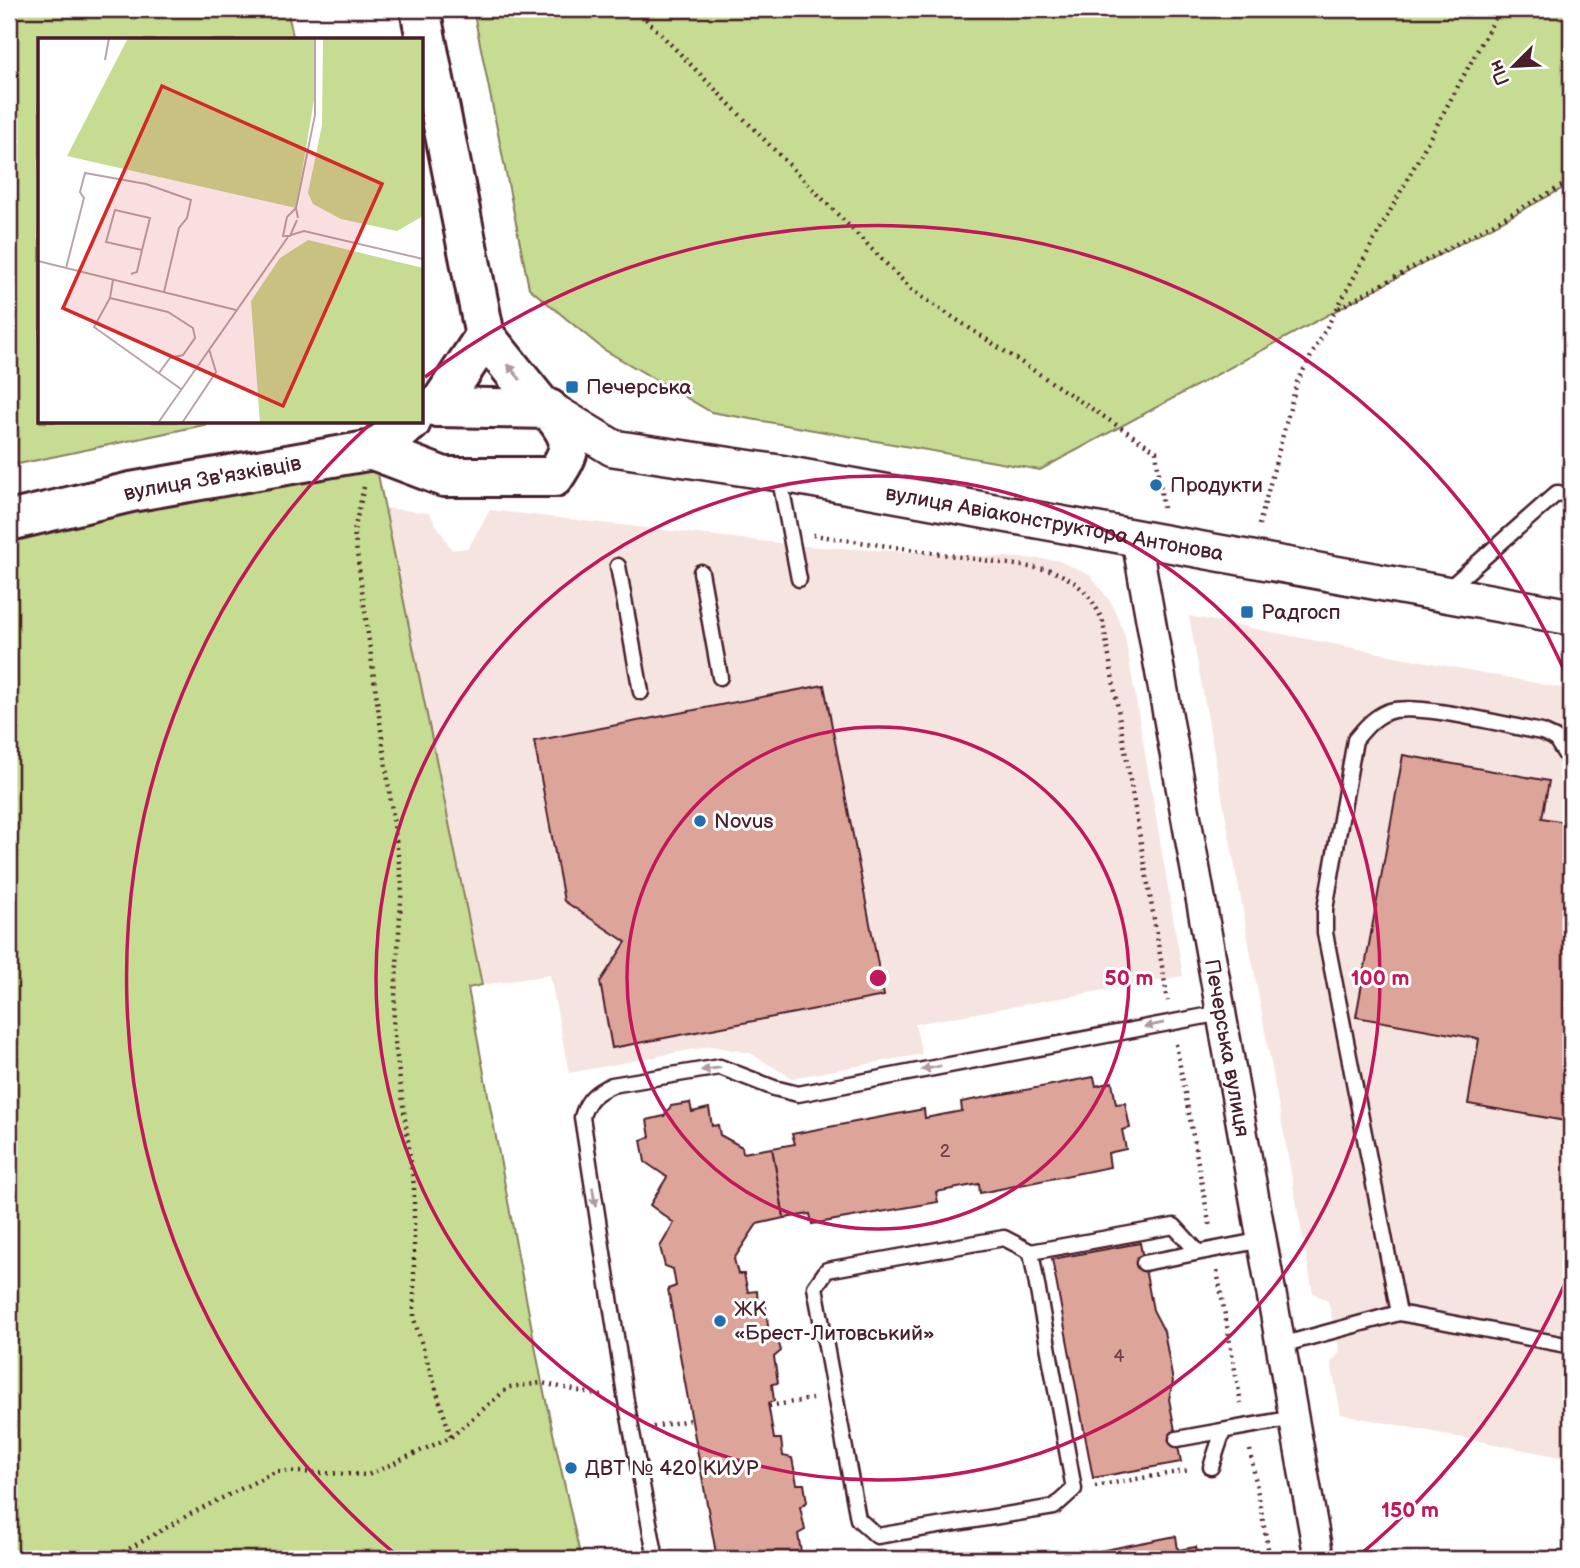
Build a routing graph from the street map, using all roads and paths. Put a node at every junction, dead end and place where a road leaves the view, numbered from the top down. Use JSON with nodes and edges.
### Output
{"nodes":[{"id":1,"x":420,"y":9,"type":"edge"},
{"id":2,"x":636,"y":9,"type":"edge"},
{"id":3,"x":1500,"y":9,"type":"edge"},
{"id":4,"x":1571,"y":181,"type":"edge"},
{"id":5,"x":1337,"y":309,"type":"junction"},
{"id":6,"x":485,"y":336,"type":"junction"},
{"id":7,"x":546,"y":408,"type":"junction"},
{"id":8,"x":424,"y":414,"type":"edge"},
{"id":9,"x":424,"y":415,"type":"edge"},
{"id":10,"x":410,"y":424,"type":"edge"},
{"id":11,"x":417,"y":424,"type":"edge"},
{"id":12,"x":613,"y":449,"type":"junction"},
{"id":13,"x":373,"y":450,"type":"junction"},
{"id":14,"x":779,"y":474,"type":"junction"},
{"id":15,"x":431,"y":475,"type":"junction"},
{"id":16,"x":554,"y":477,"type":"junction"},
{"id":17,"x":1571,"y":495,"type":"edge"},
{"id":18,"x":9,"y":521,"type":"edge"},
{"id":19,"x":791,"y":532,"type":"junction"},
{"id":20,"x":1152,"y":541,"type":"junction"},
{"id":21,"x":1250,"y":558,"type":"junction"},
{"id":22,"x":618,"y":565,"type":"dead end"},
{"id":23,"x":701,"y":572,"type":"dead end"},
{"id":24,"x":799,"y":579,"type":"dead end"},
{"id":25,"x":1444,"y":593,"type":"junction"},
{"id":26,"x":1571,"y":617,"type":"edge"},
{"id":27,"x":720,"y":677,"type":"dead end"},
{"id":28,"x":640,"y":692,"type":"dead end"},
{"id":29,"x":1571,"y":763,"type":"edge"},
{"id":30,"x":1221,"y":1013,"type":"junction"},
{"id":31,"x":1171,"y":1022,"type":"junction"},
{"id":32,"x":1263,"y":1240,"type":"junction"},
{"id":33,"x":1213,"y":1249,"type":"junction"},
{"id":34,"x":1031,"y":1252,"type":"junction"},
{"id":35,"x":1198,"y":1252,"type":"junction"},
{"id":36,"x":1144,"y":1263,"type":"dead end"},
{"id":37,"x":1399,"y":1312,"type":"junction"},
{"id":38,"x":1281,"y":1345,"type":"junction"},
{"id":39,"x":1571,"y":1346,"type":"edge"},
{"id":40,"x":833,"y":1395,"type":"junction"},
{"id":41,"x":626,"y":1401,"type":"junction"},
{"id":42,"x":769,"y":1406,"type":"dead end"},
{"id":43,"x":1294,"y":1418,"type":"junction"},
{"id":44,"x":690,"y":1420,"type":"dead end"},
{"id":45,"x":1245,"y":1427,"type":"junction"},
{"id":46,"x":632,"y":1431,"type":"junction"},
{"id":47,"x":1223,"y":1431,"type":"junction"},
{"id":48,"x":451,"y":1437,"type":"junction"},
{"id":49,"x":1177,"y":1439,"type":"dead end"},
{"id":50,"x":1211,"y":1466,"type":"joint"},
{"id":51,"x":1074,"y":1489,"type":"junction"},
{"id":52,"x":111,"y":1559,"type":"edge"},
{"id":53,"x":656,"y":1559,"type":"edge"},
{"id":54,"x":1269,"y":1559,"type":"edge"},
{"id":55,"x":1319,"y":1559,"type":"edge"}],
"edges":[{"from":1,"to":6,"type":"main road"},
{"from":2,"to":20,"type":"path"},
{"from":3,"to":5,"type":"path"},
{"from":4,"to":5,"type":"path"},
{"from":5,"to":21,"type":"path"},
{"from":7,"to":6,"type":"main road","one_way":true},
{"from":6,"to":8,"type":"main road"},
{"from":7,"to":9,"type":"main road"},
{"from":7,"to":12,"type":"street","name":"вулиця Авіаконструктора Антонова"},
{"from":7,"to":16,"type":"main road"},
{"from":10,"to":13,"type":"main road","name":"вулиця Зв'язківців"},
{"from":11,"to":15,"type":"main road"},
{"from":12,"to":14,"type":"street","name":"вулиця Авіаконструктора Антонова"},
{"from":12,"to":16,"type":"street"},
{"from":13,"to":15,"type":"main road"},
{"from":13,"to":18,"type":"main road","name":"вулиця Зв'язківців"},
{"from":13,"to":48,"type":"path"},
{"from":14,"to":19,"type":"lane"},
{"from":14,"to":20,"type":"street","name":"вулиця Авіаконструктора Антонова"},
{"from":15,"to":16,"type":"main road"},
{"from":17,"to":25,"type":"lane"},
{"from":19,"to":24,"type":"lane"},
{"from":19,"to":31,"type":"path"},
{"from":20,"to":21,"type":"street","name":"вулиця Авіаконструктора Антонова"},
{"from":20,"to":30,"type":"street","name":"Печерська вулиця"},
{"from":21,"to":25,"type":"street","name":"вулиця Авіаконструктора Антонова"},
{"from":22,"to":28,"type":"lane"},
{"from":23,"to":27,"type":"lane"},
{"from":25,"to":26,"type":"street","name":"вулиця Авіаконструктора Антонова"},
{"from":29,"to":37,"type":"lane"},
{"from":30,"to":31,"type":"lane"},
{"from":30,"to":32,"type":"street","name":"Печерська вулиця"},
{"from":31,"to":33,"type":"path"},
{"from":31,"to":41,"type":"lane","one_way":true},
{"from":32,"to":33,"type":"lane"},
{"from":32,"to":38,"type":"street","name":"Печерська вулиця"},
{"from":33,"to":35,"type":"lane"},
{"from":33,"to":45,"type":"path"},
{"from":34,"to":35,"type":"lane"},
{"from":34,"to":40,"type":"lane"},
{"from":34,"to":51,"type":"lane"},
{"from":35,"to":36,"type":"lane"},
{"from":37,"to":38,"type":"lane"},
{"from":37,"to":39,"type":"lane"},
{"from":38,"to":43,"type":"street","name":"Печерська вулиця"},
{"from":40,"to":42,"type":"path"},
{"from":40,"to":51,"type":"lane"},
{"from":41,"to":46,"type":"lane"},
{"from":41,"to":48,"type":"path"},
{"from":43,"to":45,"type":"lane"},
{"from":43,"to":55,"type":"street","name":"Печерська вулиця"},
{"from":44,"to":46,"type":"path"},
{"from":45,"to":47,"type":"lane"},
{"from":45,"to":54,"type":"path"},
{"from":46,"to":53,"type":"lane"},
{"from":47,"to":49,"type":"lane"},
{"from":47,"to":50,"type":"lane"},
{"from":48,"to":52,"type":"path"},
{"from":50,"to":51,"type":"path"}]}
